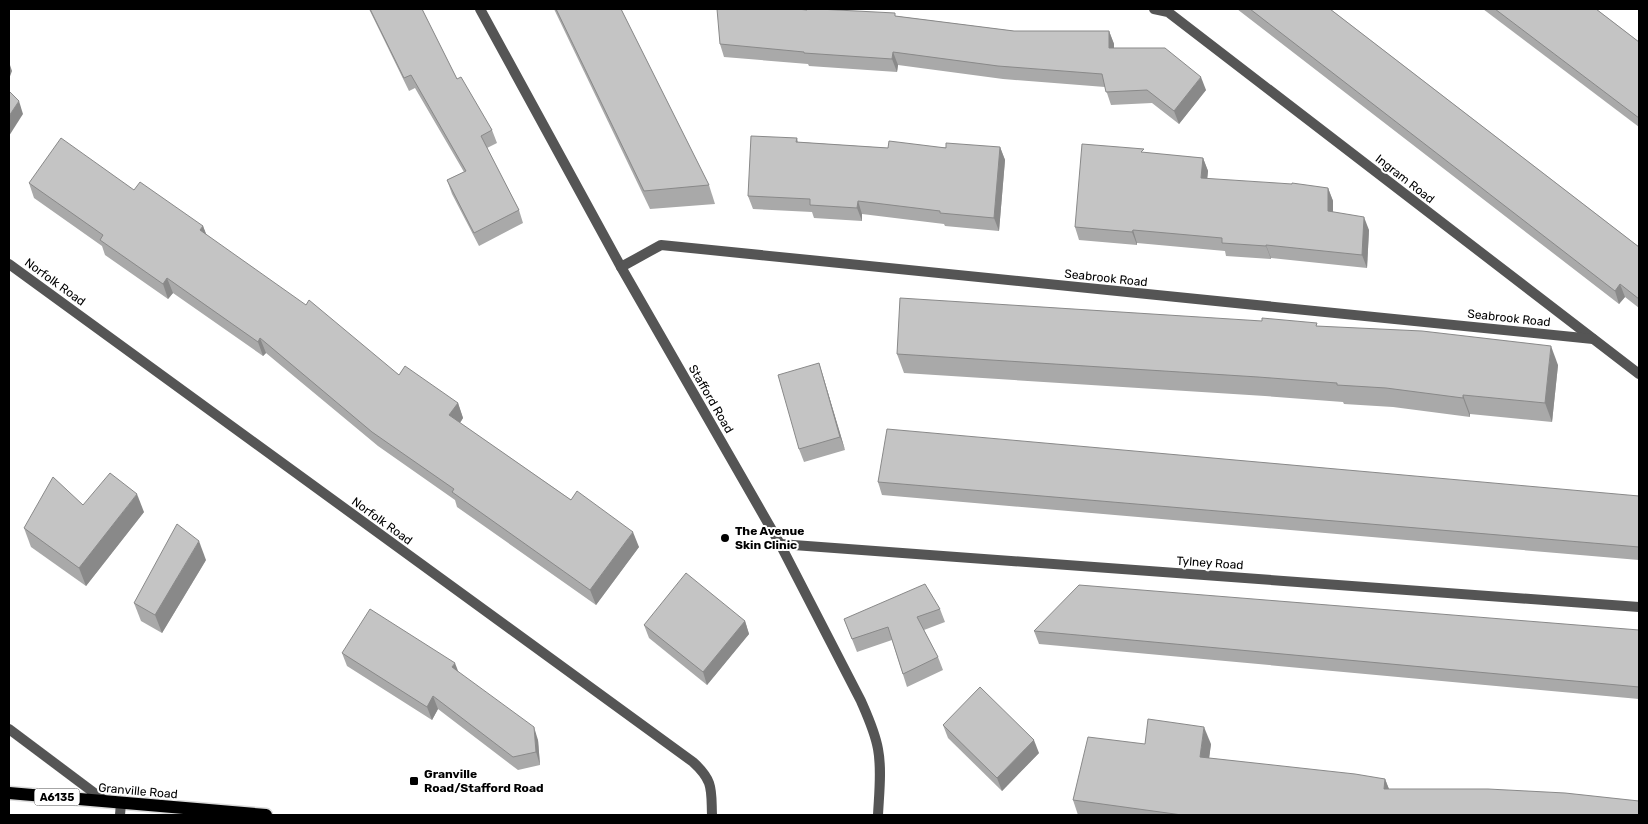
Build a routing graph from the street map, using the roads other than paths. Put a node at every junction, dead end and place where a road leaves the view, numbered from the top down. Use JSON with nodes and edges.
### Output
{"nodes":[{"id":1,"x":480,"y":9,"type":"edge"},
{"id":2,"x":1154,"y":9,"type":"edge"},
{"id":3,"x":9,"y":264,"type":"edge"},
{"id":4,"x":621,"y":267,"type":"junction"},
{"id":5,"x":1594,"y":339,"type":"junction"},
{"id":6,"x":1639,"y":374,"type":"edge"},
{"id":7,"x":780,"y":544,"type":"junction"},
{"id":8,"x":1639,"y":607,"type":"edge"},
{"id":9,"x":9,"y":729,"type":"edge"},
{"id":10,"x":9,"y":793,"type":"edge"},
{"id":11,"x":104,"y":801,"type":"junction"},
{"id":12,"x":121,"y":809,"type":"edge"},
{"id":13,"x":266,"y":815,"type":"edge"},
{"id":14,"x":712,"y":815,"type":"edge"},
{"id":15,"x":878,"y":815,"type":"edge"}],
"edges":[{"from":1,"to":4,"type":"street","name":"Stafford Road"},
{"from":2,"to":5,"type":"street","name":"Ingram Road"},
{"from":3,"to":14,"type":"street","name":"Norfolk Road"},
{"from":4,"to":5,"type":"street","name":"Seabrook Road"},
{"from":4,"to":7,"type":"street","name":"Stafford Road"},
{"from":5,"to":6,"type":"street","name":"Ingram Road"},
{"from":7,"to":8,"type":"street","name":"Tylney Road"},
{"from":7,"to":15,"type":"street","name":"Stafford Road"},
{"from":9,"to":11,"type":"street"},
{"from":10,"to":11,"type":"main road","name":"Granville Road","number":"A6135"},
{"from":11,"to":12,"type":"main road","name":"Granville Road","number":"A6135"},
{"from":12,"to":13,"type":"main road","name":"Granville Road","number":"A6135"}]}
